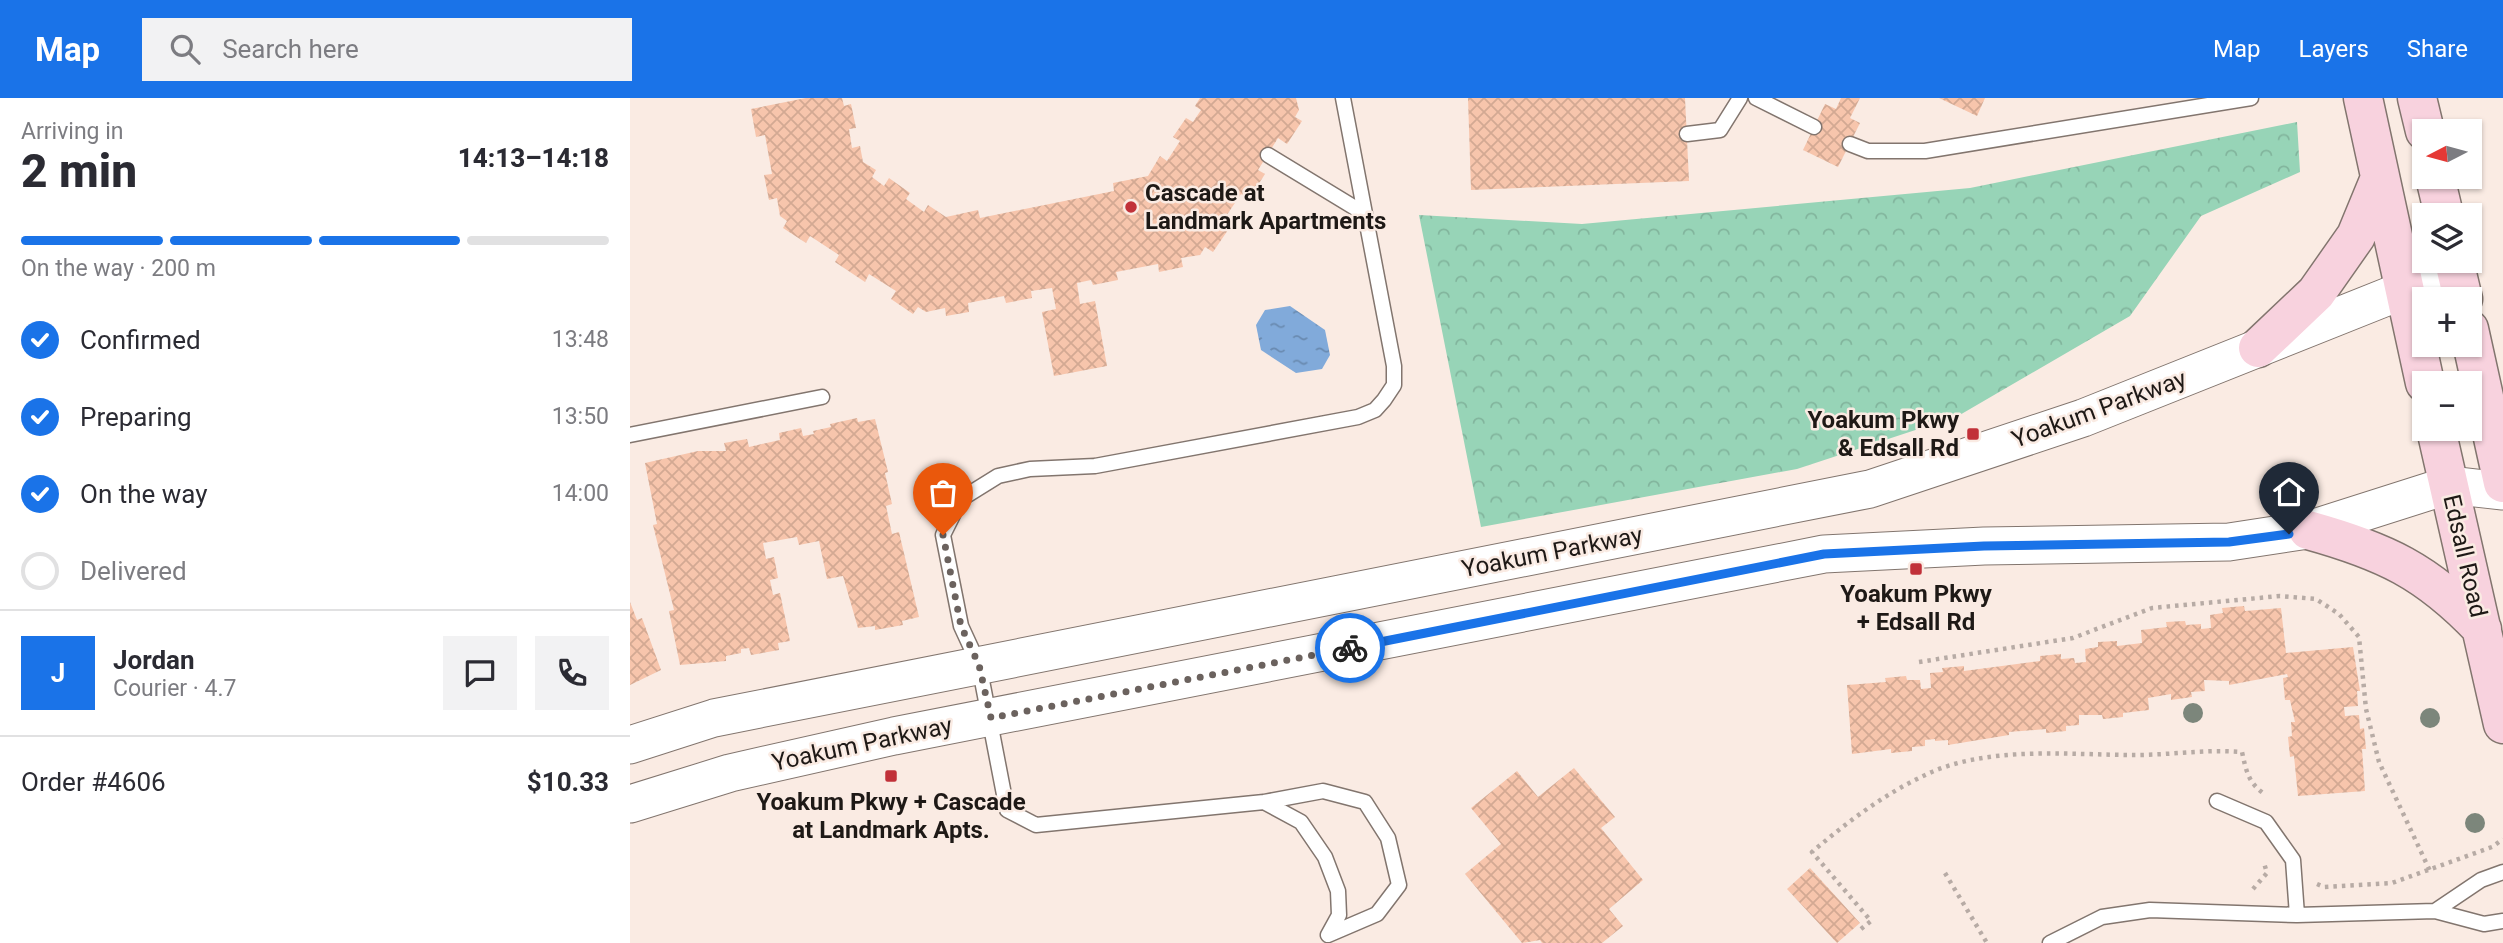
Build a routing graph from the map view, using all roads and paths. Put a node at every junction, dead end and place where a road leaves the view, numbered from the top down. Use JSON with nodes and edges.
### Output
{"nodes":[{"id":1,"x":1343,"y":98,"type":"edge"},
{"id":2,"x":1740,"y":98,"type":"edge"},
{"id":3,"x":1756,"y":98,"type":"edge"},
{"id":4,"x":2250,"y":98,"type":"edge"},
{"id":5,"x":2363,"y":98,"type":"edge"},
{"id":6,"x":2417,"y":98,"type":"edge"},
{"id":7,"x":2422,"y":119,"type":"edge"},
{"id":8,"x":1814,"y":127,"type":"dead end"},
{"id":9,"x":1687,"y":134,"type":"dead end"},
{"id":10,"x":1850,"y":144,"type":"dead end"},
{"id":11,"x":1268,"y":155,"type":"dead end"},
{"id":12,"x":2380,"y":178,"type":"junction"},
{"id":13,"x":1365,"y":214,"type":"junction"},
{"id":14,"x":2412,"y":289,"type":"edge"},
{"id":15,"x":2404,"y":290,"type":"junction"},
{"id":16,"x":2259,"y":348,"type":"junction"},
{"id":17,"x":2475,"y":357,"type":"edge"},
{"id":18,"x":2423,"y":371,"type":"edge"},
{"id":19,"x":822,"y":397,"type":"dead end"},
{"id":20,"x":630,"y":435,"type":"edge"},
{"id":21,"x":2439,"y":441,"type":"edge"},
{"id":22,"x":2503,"y":483,"type":"edge"},
{"id":23,"x":2449,"y":485,"type":"junction"},
{"id":24,"x":2503,"y":491,"type":"edge"},
{"id":25,"x":2308,"y":530,"type":"junction"},
{"id":26,"x":2482,"y":629,"type":"junction"},
{"id":27,"x":1919,"y":662,"type":"dead end"},
{"id":28,"x":979,"y":665,"type":"junction"},
{"id":29,"x":991,"y":718,"type":"junction"},
{"id":30,"x":2503,"y":723,"type":"edge"},
{"id":31,"x":630,"y":745,"type":"edge"},
{"id":32,"x":2272,"y":799,"type":"dead end"},
{"id":33,"x":2217,"y":801,"type":"dead end"},
{"id":34,"x":1264,"y":802,"type":"junction"},
{"id":35,"x":630,"y":804,"type":"edge"},
{"id":36,"x":2503,"y":839,"type":"edge"},
{"id":37,"x":2430,"y":871,"type":"junction"},
{"id":38,"x":2503,"y":872,"type":"edge"},
{"id":39,"x":1944,"y":873,"type":"dead end"},
{"id":40,"x":2312,"y":881,"type":"dead end"},
{"id":41,"x":2435,"y":911,"type":"junction"},
{"id":42,"x":2297,"y":915,"type":"junction"},
{"id":43,"x":2503,"y":921,"type":"edge"},
{"id":44,"x":1861,"y":929,"type":"dead end"},
{"id":45,"x":1987,"y":943,"type":"edge"},
{"id":46,"x":2050,"y":943,"type":"edge"}],
"edges":[{"from":1,"to":13,"type":"lane"},
{"from":2,"to":9,"type":"lane"},
{"from":3,"to":8,"type":"lane"},
{"from":4,"to":10,"type":"lane"},
{"from":5,"to":12,"type":"main road"},
{"from":6,"to":7,"type":"main road"},
{"from":11,"to":13,"type":"lane"},
{"from":12,"to":15,"type":"main road"},
{"from":12,"to":16,"type":"main road"},
{"from":13,"to":28,"type":"lane"},
{"from":14,"to":15,"type":"street","name":"Yoakum Parkway"},
{"from":15,"to":16,"type":"street","name":"Yoakum Parkway"},
{"from":15,"to":18,"type":"main road"},
{"from":16,"to":28,"type":"street","name":"Yoakum Parkway"},
{"from":17,"to":22,"type":"main road"},
{"from":19,"to":20,"type":"lane"},
{"from":21,"to":23,"type":"main road","name":"Edsall Road"},
{"from":23,"to":24,"type":"street","name":"Yoakum Parkway"},
{"from":23,"to":25,"type":"street","name":"Yoakum Parkway"},
{"from":23,"to":26,"type":"main road","name":"Edsall Road"},
{"from":25,"to":26,"type":"main road"},
{"from":25,"to":29,"type":"street","name":"Yoakum Parkway"},
{"from":26,"to":30,"type":"main road","name":"Edsall Road"},
{"from":27,"to":37,"type":"path"},
{"from":28,"to":29,"type":"lane"},
{"from":28,"to":31,"type":"street","name":"Yoakum Parkway"},
{"from":29,"to":34,"type":"lane"},
{"from":29,"to":35,"type":"street","name":"Yoakum Parkway"},
{"from":32,"to":44,"type":"path"},
{"from":33,"to":42,"type":"lane"},
{"from":34,"to":34,"type":"lane"},
{"from":36,"to":37,"type":"path"},
{"from":37,"to":40,"type":"path"},
{"from":38,"to":41,"type":"lane"},
{"from":39,"to":45,"type":"path"},
{"from":41,"to":42,"type":"lane"},
{"from":41,"to":43,"type":"lane"},
{"from":42,"to":46,"type":"lane"}]}
